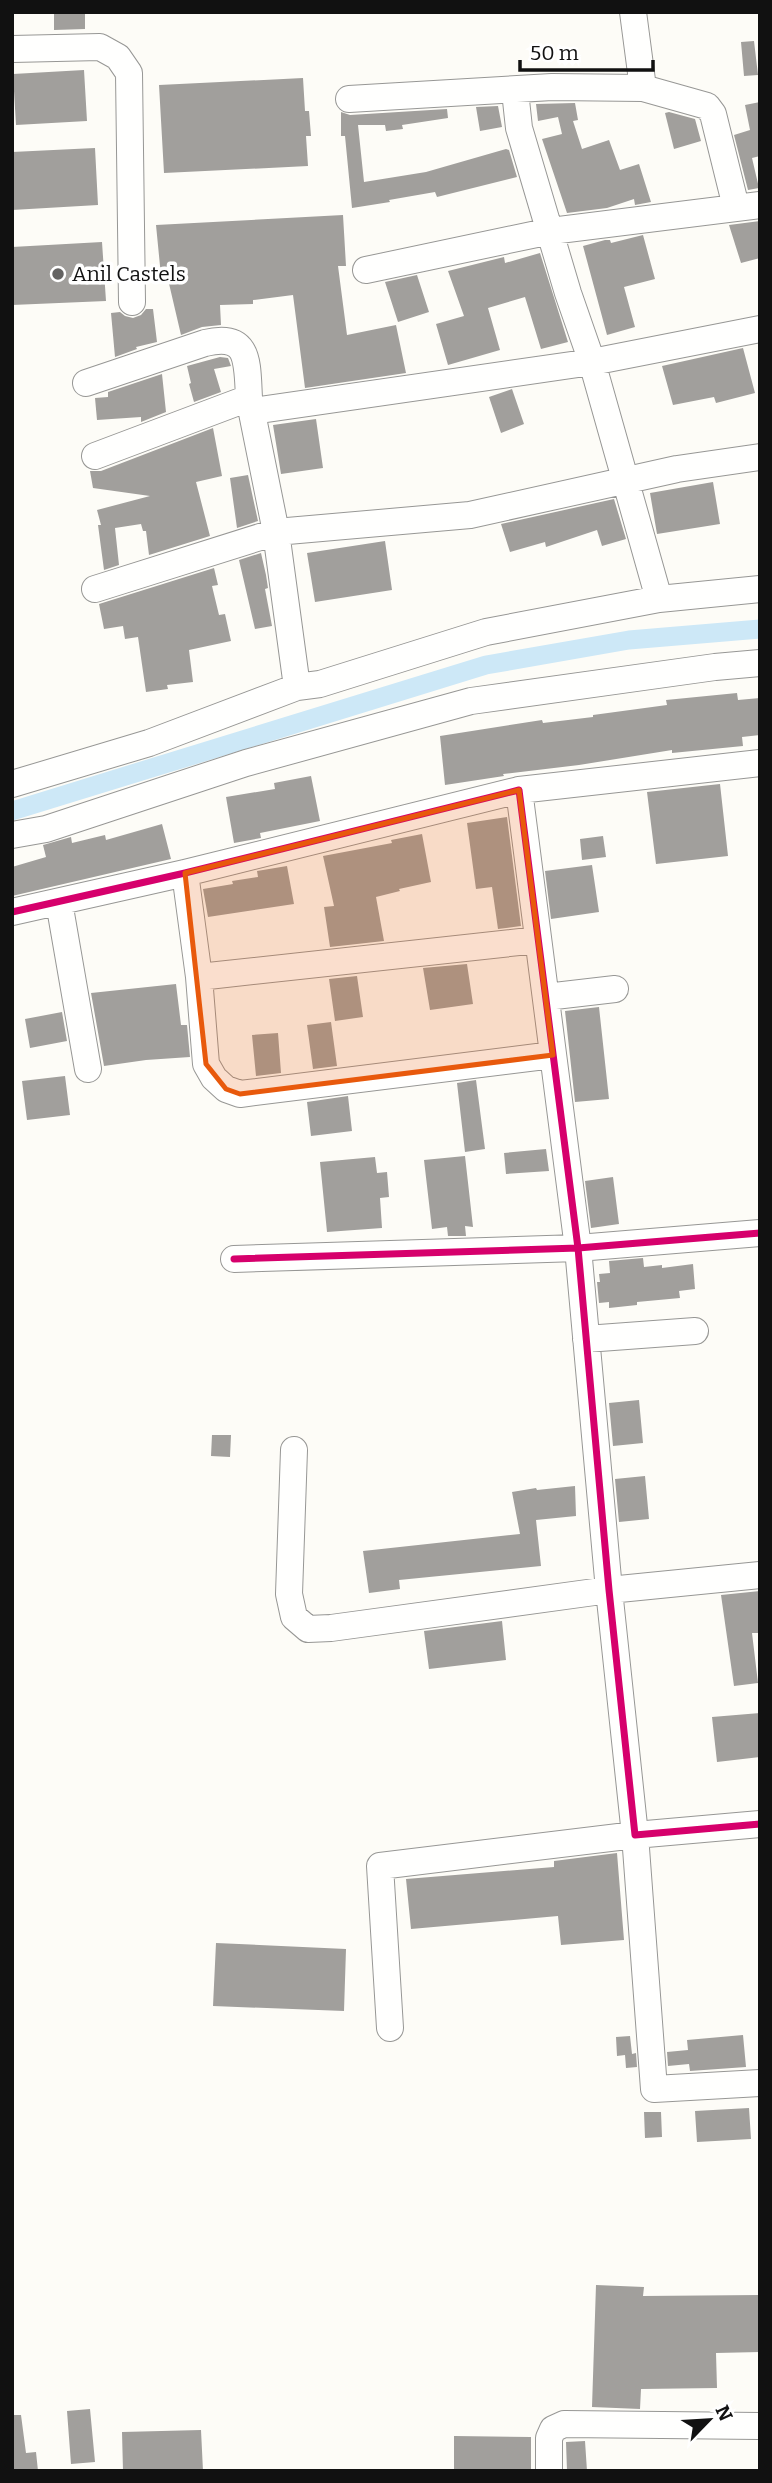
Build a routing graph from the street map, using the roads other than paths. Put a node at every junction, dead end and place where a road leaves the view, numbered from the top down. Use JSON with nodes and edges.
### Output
{"nodes":[{"id":1,"x":633,"y":12,"type":"edge"},
{"id":2,"x":12,"y":49,"type":"edge"},
{"id":3,"x":643,"y":88,"type":"junction"},
{"id":4,"x":515,"y":91,"type":"junction"},
{"id":5,"x":349,"y":99,"type":"dead end"},
{"id":6,"x":748,"y":206,"type":"edge"},
{"id":7,"x":551,"y":231,"type":"junction"},
{"id":8,"x":366,"y":270,"type":"dead end"},
{"id":9,"x":132,"y":302,"type":"dead end"},
{"id":10,"x":760,"y":329,"type":"edge"},
{"id":11,"x":593,"y":362,"type":"junction"},
{"id":12,"x":86,"y":383,"type":"dead end"},
{"id":13,"x":251,"y":404,"type":"junction"},
{"id":14,"x":95,"y":456,"type":"dead end"},
{"id":15,"x":760,"y":457,"type":"edge"},
{"id":16,"x":626,"y":480,"type":"junction"},
{"id":17,"x":275,"y":532,"type":"junction"},
{"id":18,"x":95,"y":589,"type":"dead end"},
{"id":19,"x":760,"y":589,"type":"edge"},
{"id":20,"x":660,"y":599,"type":"junction"},
{"id":21,"x":760,"y":663,"type":"edge"},
{"id":22,"x":298,"y":687,"type":"junction"},
{"id":23,"x":760,"y":763,"type":"edge"},
{"id":24,"x":12,"y":784,"type":"edge"},
{"id":25,"x":519,"y":790,"type":"junction"},
{"id":26,"x":12,"y":835,"type":"edge"},
{"id":27,"x":185,"y":873,"type":"junction"},
{"id":28,"x":59,"y":902,"type":"junction"},
{"id":29,"x":12,"y":912,"type":"edge"},
{"id":30,"x":538,"y":940,"type":"junction"},
{"id":31,"x":199,"y":977,"type":"junction"},
{"id":32,"x":615,"y":989,"type":"dead end"},
{"id":33,"x":546,"y":997,"type":"junction"},
{"id":34,"x":554,"y":1055,"type":"junction"},
{"id":35,"x":89,"y":1069,"type":"dead end"},
{"id":36,"x":760,"y":1233,"type":"edge"},
{"id":37,"x":578,"y":1248,"type":"junction"},
{"id":38,"x":234,"y":1259,"type":"dead end"},
{"id":39,"x":695,"y":1331,"type":"dead end"},
{"id":40,"x":586,"y":1339,"type":"junction"},
{"id":41,"x":293,"y":1450,"type":"dead end"},
{"id":42,"x":760,"y":1575,"type":"edge"},
{"id":43,"x":609,"y":1590,"type":"junction"},
{"id":44,"x":760,"y":1824,"type":"edge"},
{"id":45,"x":635,"y":1835,"type":"junction"},
{"id":46,"x":390,"y":2028,"type":"dead end"},
{"id":47,"x":760,"y":2083,"type":"edge"},
{"id":48,"x":760,"y":2426,"type":"edge"},
{"id":49,"x":549,"y":2471,"type":"edge"}],
"edges":[{"from":1,"to":3,"type":"street"},
{"from":2,"to":9,"type":"street"},
{"from":3,"to":4,"type":"street"},
{"from":3,"to":6,"type":"street"},
{"from":4,"to":5,"type":"street"},
{"from":4,"to":7,"type":"street"},
{"from":6,"to":7,"type":"street"},
{"from":7,"to":8,"type":"street"},
{"from":7,"to":11,"type":"street"},
{"from":10,"to":11,"type":"street"},
{"from":11,"to":13,"type":"street"},
{"from":11,"to":16,"type":"street"},
{"from":12,"to":13,"type":"street"},
{"from":13,"to":14,"type":"street"},
{"from":13,"to":17,"type":"street"},
{"from":15,"to":16,"type":"street"},
{"from":16,"to":17,"type":"street"},
{"from":16,"to":20,"type":"street"},
{"from":17,"to":18,"type":"street"},
{"from":17,"to":22,"type":"street"},
{"from":19,"to":20,"type":"street"},
{"from":20,"to":22,"type":"street"},
{"from":21,"to":26,"type":"street"},
{"from":22,"to":24,"type":"street"},
{"from":23,"to":25,"type":"street"},
{"from":25,"to":27,"type":"street"},
{"from":25,"to":30,"type":"street"},
{"from":27,"to":28,"type":"street"},
{"from":27,"to":31,"type":"street"},
{"from":28,"to":29,"type":"street"},
{"from":28,"to":35,"type":"street"},
{"from":30,"to":31,"type":"street"},
{"from":30,"to":33,"type":"street"},
{"from":31,"to":34,"type":"street"},
{"from":32,"to":33,"type":"street"},
{"from":33,"to":34,"type":"street"},
{"from":34,"to":37,"type":"street"},
{"from":36,"to":37,"type":"street"},
{"from":37,"to":38,"type":"street"},
{"from":37,"to":40,"type":"street"},
{"from":39,"to":40,"type":"street"},
{"from":40,"to":43,"type":"street"},
{"from":41,"to":43,"type":"street"},
{"from":42,"to":43,"type":"street"},
{"from":43,"to":45,"type":"street"},
{"from":44,"to":45,"type":"street"},
{"from":45,"to":46,"type":"street"},
{"from":45,"to":47,"type":"street"},
{"from":48,"to":49,"type":"street"}]}
